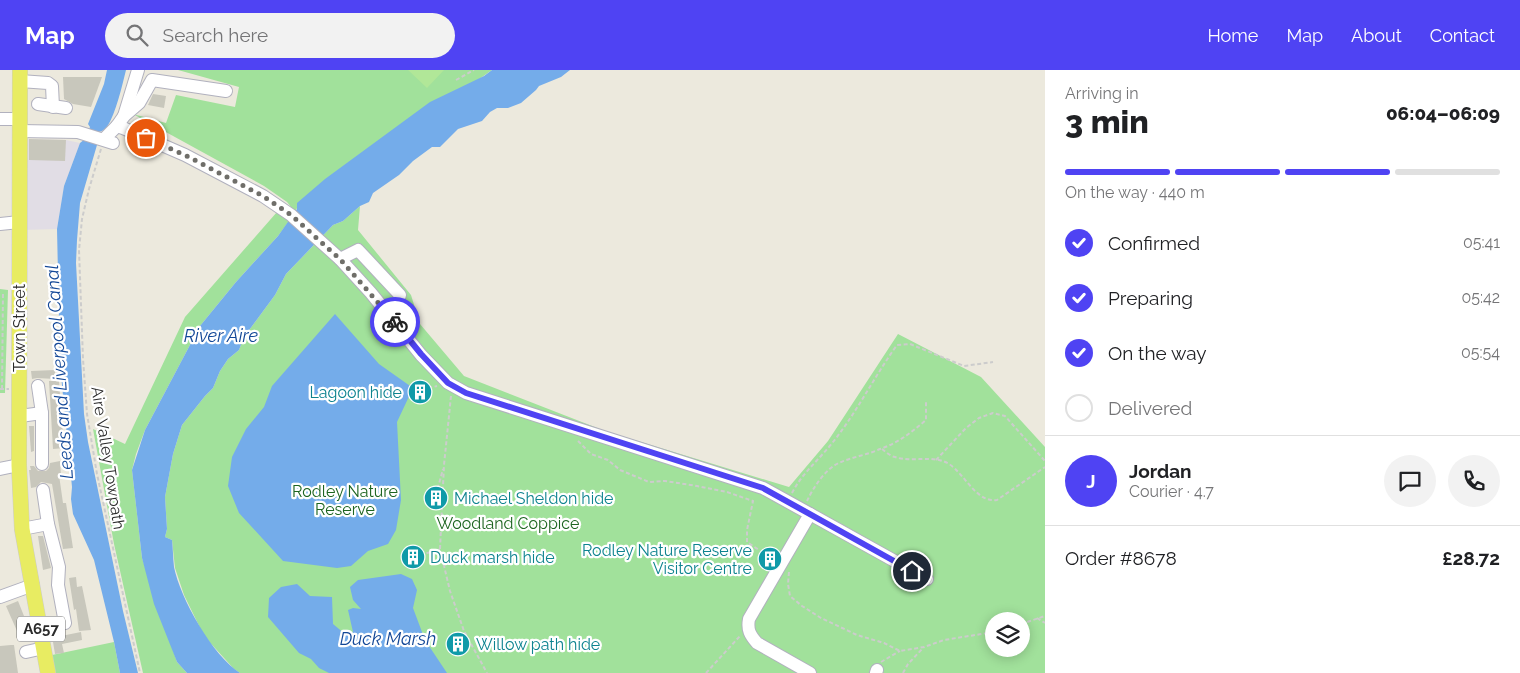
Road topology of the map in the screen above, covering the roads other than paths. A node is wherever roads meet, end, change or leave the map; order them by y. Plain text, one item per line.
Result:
1 (138, 70) edge
2 (20, 76) edge
3 (226, 91) dead end
4 (38, 104) dead end
5 (53, 106) junction
6 (66, 108) dead end
7 (0, 119) edge
8 (121, 121) junction
9 (20, 124) junction
10 (19, 222) junction
11 (0, 224) edge
12 (340, 259) junction
13 (400, 295) dead end
14 (38, 386) dead end
15 (42, 413) junction
16 (20, 416) junction
17 (42, 464) dead end
18 (19, 465) junction
19 (0, 469) edge
20 (43, 490) dead end
21 (806, 512) junction
22 (48, 524) junction
23 (22, 529) junction
24 (927, 579) dead end
25 (32, 585) junction
26 (0, 597) edge
27 (65, 623) dead end
28 (44, 648) junction
29 (26, 652) dead end
30 (48, 673) edge
31 (810, 673) edge

1 - 8 street
2 - 5 street
2 - 9 main road, Town Street / A657
3 - 8 street
4 - 5 street
5 - 6 street
7 - 9 street
8 - 9 street
8 - 12 street
9 - 10 main road, Town Street / A657
10 - 11 street
10 - 16 main road, Town Street / A657
12 - 13 street
12 - 21 street
14 - 15 street
15 - 16 street
15 - 17 street
16 - 18 main road, Town Street / A657
18 - 19 street
18 - 23 main road, Town Street / A657
20 - 22 street
21 - 24 street
21 - 31 street
22 - 23 street
22 - 27 street
23 - 25 main road, Town Street / A657
25 - 26 street
25 - 28 main road, A657
28 - 29 street
28 - 30 main road, A657

